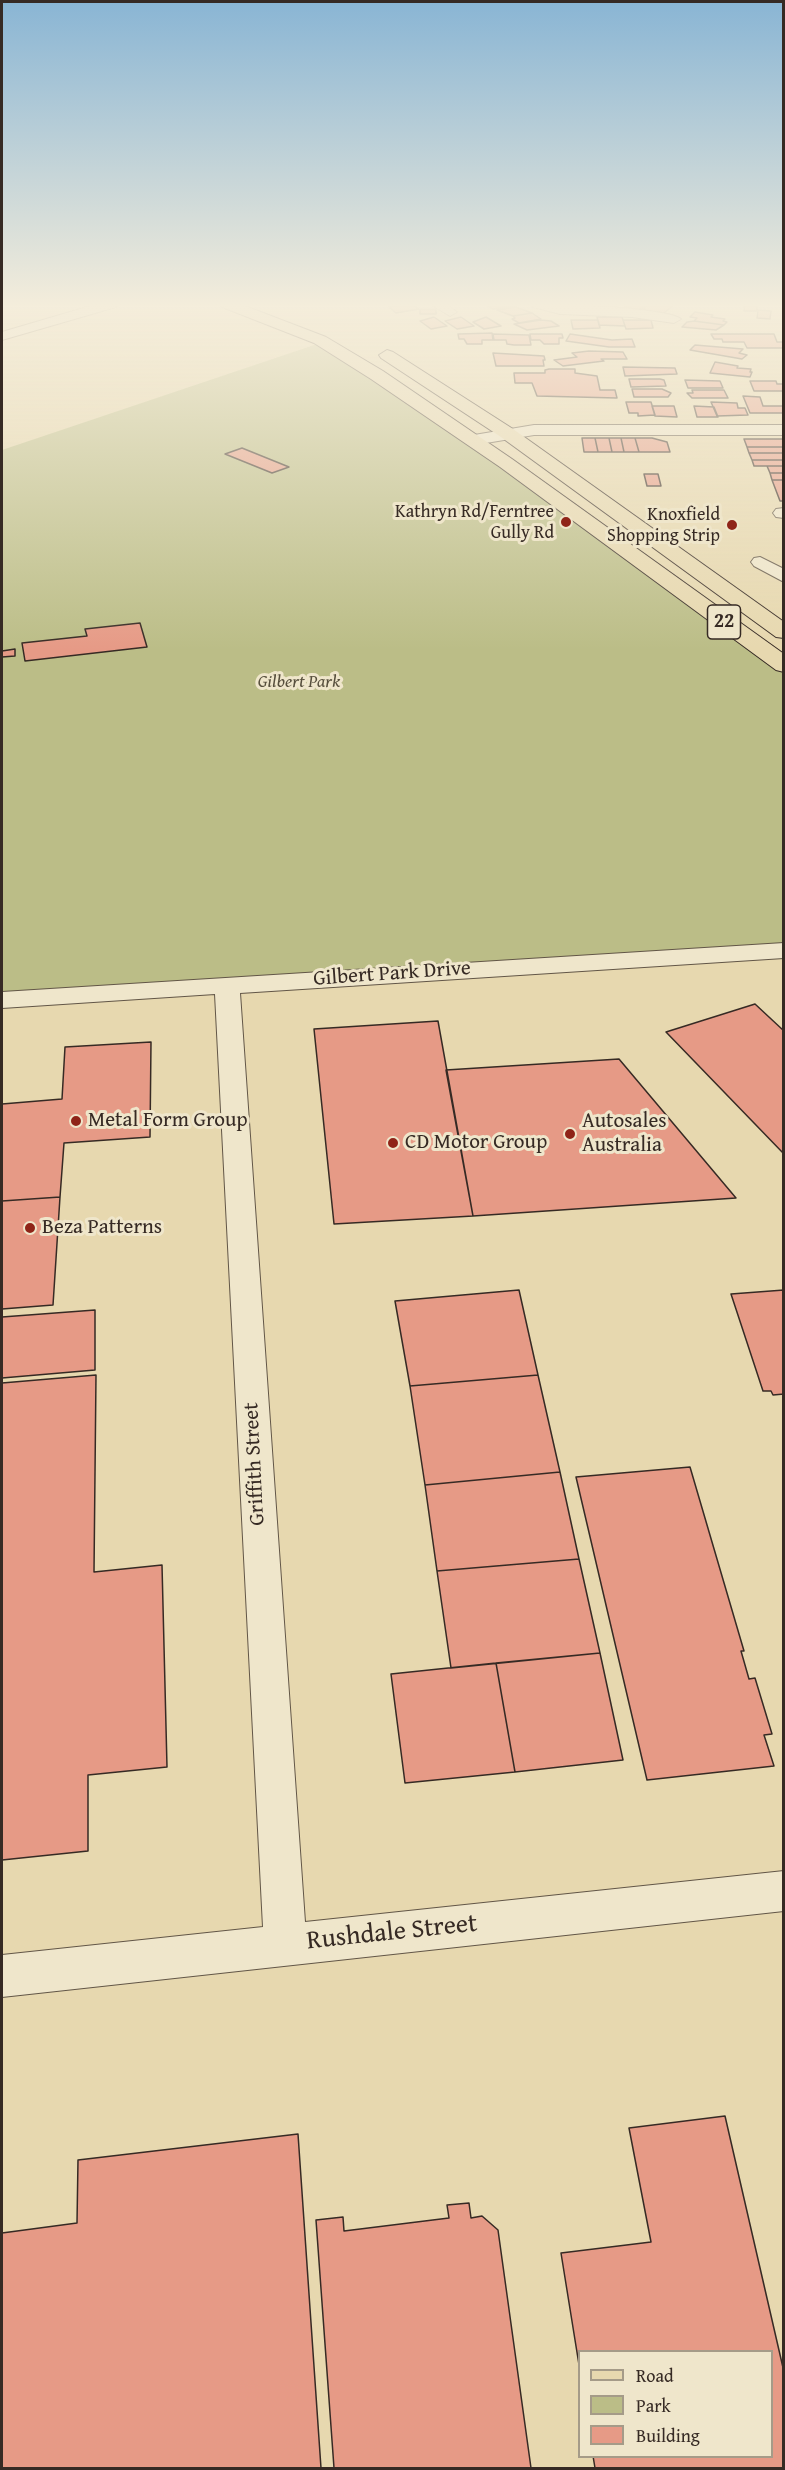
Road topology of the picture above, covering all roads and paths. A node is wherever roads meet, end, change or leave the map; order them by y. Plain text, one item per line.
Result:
1 (442, 419) edge
2 (486, 419) edge
3 (783, 430) edge
4 (507, 433) junction
5 (474, 440) junction
6 (760, 562) dead end
7 (696, 570) junction
8 (783, 577) edge
9 (664, 578) junction
10 (783, 632) edge
11 (783, 665) edge
12 (783, 950) edge
13 (227, 985) junction
14 (2, 1000) edge
15 (783, 1892) edge
16 (285, 1944) junction
17 (2, 1976) edge

1 - 5 main road, 22
2 - 4 main road, 22
3 - 4 street
4 - 5 street
4 - 7 main road, 22
5 - 9 main road, 22
6 - 8 street
7 - 9 main road
7 - 10 main road, 22
9 - 11 main road, 22
12 - 13 street, Gilbert Park Drive
13 - 14 street, Gilbert Park Drive
13 - 16 street, Griffith Street
15 - 16 street, Rushdale Street
16 - 17 street, Rushdale Street

